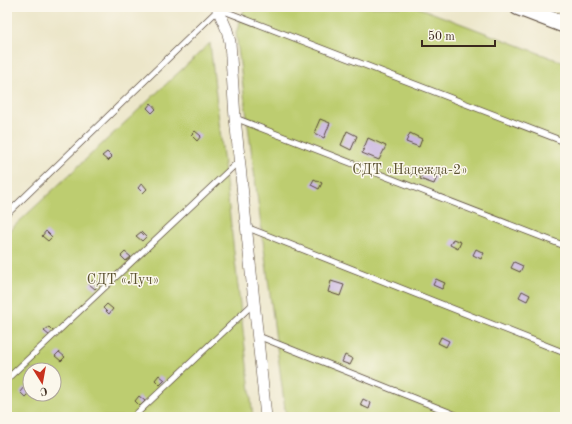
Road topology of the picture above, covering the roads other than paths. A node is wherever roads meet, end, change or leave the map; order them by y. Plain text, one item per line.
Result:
1 (518, 7) edge
2 (218, 8) edge
3 (565, 25) edge
4 (235, 118) junction
5 (565, 142) edge
6 (239, 160) junction
7 (7, 214) edge
8 (246, 227) junction
9 (565, 246) edge
10 (254, 302) junction
11 (258, 336) junction
12 (565, 353) edge
13 (7, 379) edge
14 (133, 417) edge
15 (266, 417) edge
16 (461, 417) edge

1 - 3 main road
2 - 4 street
2 - 5 lane
2 - 7 lane
4 - 6 street
4 - 9 lane
6 - 8 street
6 - 13 lane
8 - 10 street
8 - 12 lane
10 - 11 street
10 - 14 lane
11 - 15 street
11 - 16 lane

